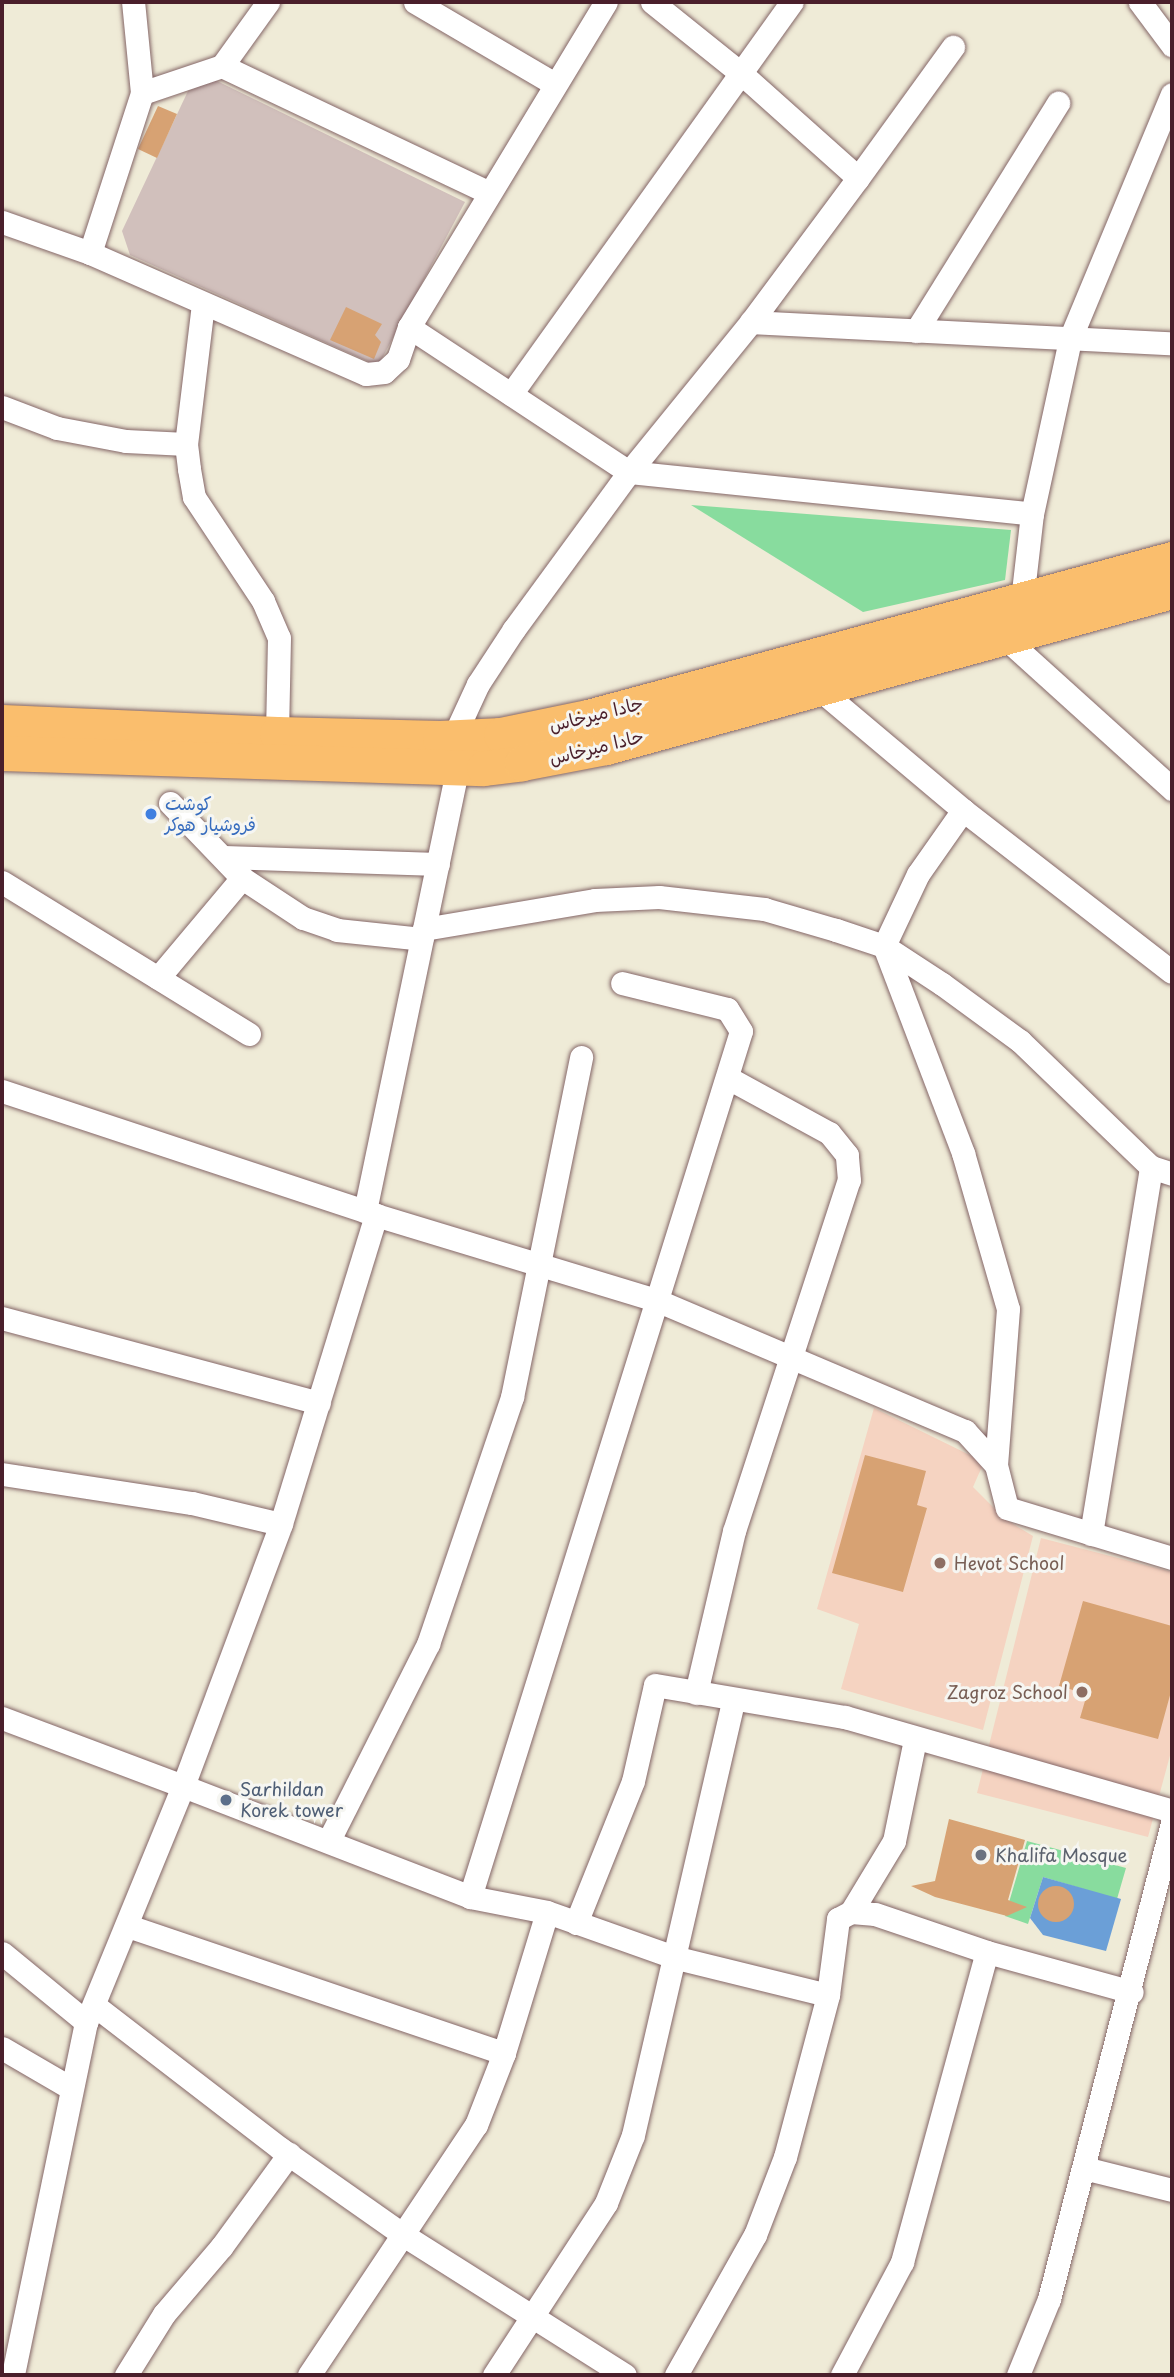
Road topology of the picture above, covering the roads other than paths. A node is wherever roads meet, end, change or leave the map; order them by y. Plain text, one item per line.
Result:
1 (134, 2) edge
2 (268, 2) edge
3 (415, 2) edge
4 (606, 2) edge
5 (652, 2) edge
6 (792, 2) edge
7 (1140, 2) edge
8 (1172, 45) edge
9 (953, 47) dead end
10 (222, 66) junction
11 (743, 75) junction
12 (555, 84) junction
13 (142, 93) junction
14 (1172, 94) edge
15 (1058, 103) dead end
16 (858, 178) junction
17 (489, 193) junction
18 (2, 222) edge
19 (90, 254) junction
20 (203, 304) junction
21 (751, 322) junction
22 (409, 327) junction
23 (916, 331) junction
24 (1070, 339) junction
25 (1172, 343) edge
26 (511, 394) junction
27 (2, 407) edge
28 (186, 444) junction
29 (629, 472) junction
30 (1032, 514) junction
31 (1172, 559) edge
32 (1169, 595) edge
33 (1022, 600) junction
34 (1004, 637) junction
35 (818, 688) junction
36 (2, 722) edge
37 (277, 734) junction
38 (456, 752) junction
39 (2, 753) edge
40 (1172, 789) edge
41 (170, 803) dead end
42 (962, 810) junction
43 (223, 858) junction
44 (438, 864) junction
45 (242, 878) junction
46 (2, 882) edge
47 (423, 934) junction
48 (884, 946) junction
49 (1172, 972) edge
50 (158, 978) junction
51 (622, 984) dead end
52 (249, 1034) dead end
53 (580, 1057) dead end
54 (728, 1078) junction
55 (2, 1091) edge
56 (1162, 1171) edge
57 (370, 1213) junction
58 (540, 1263) junction
59 (656, 1300) junction
60 (2, 1318) edge
61 (792, 1359) junction
62 (319, 1403) junction
63 (996, 1465) junction
64 (2, 1474) edge
65 (281, 1524) junction
66 (1091, 1534) junction
67 (1172, 1558) edge
68 (696, 1693) junction
69 (733, 1701) junction
70 (2, 1718) edge
71 (915, 1740) junction
72 (183, 1786) junction
73 (1172, 1811) edge
74 (1172, 1822) edge
75 (329, 1840) junction
76 (470, 1897) junction
77 (547, 1912) junction
78 (851, 1912) junction
79 (576, 1923) junction
80 (128, 1926) junction
81 (987, 1952) junction
82 (2, 1953) edge
83 (677, 1958) junction
84 (1132, 1992) junction
85 (828, 1995) junction
86 (90, 2014) junction
87 (2, 2048) edge
88 (504, 2053) junction
89 (69, 2087) junction
90 (289, 2154) junction
91 (1084, 2168) junction
92 (1172, 2190) edge
93 (405, 2236) junction
94 (532, 2314) junction
95 (13, 2375) edge
96 (126, 2375) edge
97 (309, 2375) edge
98 (494, 2375) edge
99 (625, 2375) edge
100 (676, 2375) edge
101 (842, 2375) edge
102 (1018, 2375) edge

1 - 13 street
2 - 10 street
3 - 12 street
4 - 12 street
5 - 11 street
6 - 11 street
7 - 8 street
9 - 16 street
10 - 13 street
10 - 17 street
11 - 16 street
11 - 26 street
12 - 17 street
13 - 19 street
14 - 24 street
15 - 23 street
16 - 21 street
17 - 22 street
18 - 19 street
19 - 20 street
20 - 22 street
20 - 28 street
21 - 23 street
21 - 29 street
22 - 26 street
23 - 24 street
24 - 25 street
24 - 30 street
26 - 29 street
27 - 28 street
28 - 37 street
29 - 30 street
29 - 38 street
30 - 33 street
31 - 33 main road, جادا ميرخاس
32 - 34 main road, حادا ميرخاس
33 - 38 main road, جادا ميرخاس
34 - 35 main road, حادا ميرخاس
34 - 40 street
35 - 38 main road, حادا ميرخاس
35 - 42 street
36 - 37 main road, جادا ميرخاس
37 - 38 main road, جادا ميرخاس
38 - 39 main road, حادا ميرخاس
38 - 44 street
41 - 43 street
42 - 48 street
42 - 49 street
43 - 44 street
43 - 45 street
44 - 47 street
45 - 47 street
45 - 50 street
46 - 50 street
47 - 48 street
47 - 57 street
48 - 56 street
48 - 63 street
50 - 52 street
51 - 54 street
53 - 58 street
54 - 59 street
54 - 61 street
55 - 57 street
56 - 66 street
57 - 58 street
57 - 62 street
58 - 59 street
58 - 75 street
59 - 61 street
59 - 76 street
60 - 62 street
61 - 63 street
61 - 68 street
62 - 65 street
63 - 66 street
64 - 65 street
65 - 72 street
66 - 67 street
68 - 69 street
68 - 79 street
69 - 71 street
69 - 83 street
70 - 72 street
71 - 73 street
71 - 78 street
72 - 75 street
72 - 80 street
74 - 84 street
75 - 76 street
76 - 77 street
77 - 79 street
77 - 88 street
78 - 81 street
78 - 85 street
79 - 83 street
80 - 86 street
80 - 88 street
81 - 84 street
81 - 101 street
82 - 86 street
83 - 85 street
83 - 94 street
84 - 91 street
85 - 100 street
86 - 89 street
86 - 90 street
87 - 89 street
88 - 93 street
89 - 95 street
90 - 93 street
90 - 96 street
91 - 92 street
91 - 102 street
93 - 94 street
93 - 97 street
94 - 98 street
94 - 99 street

